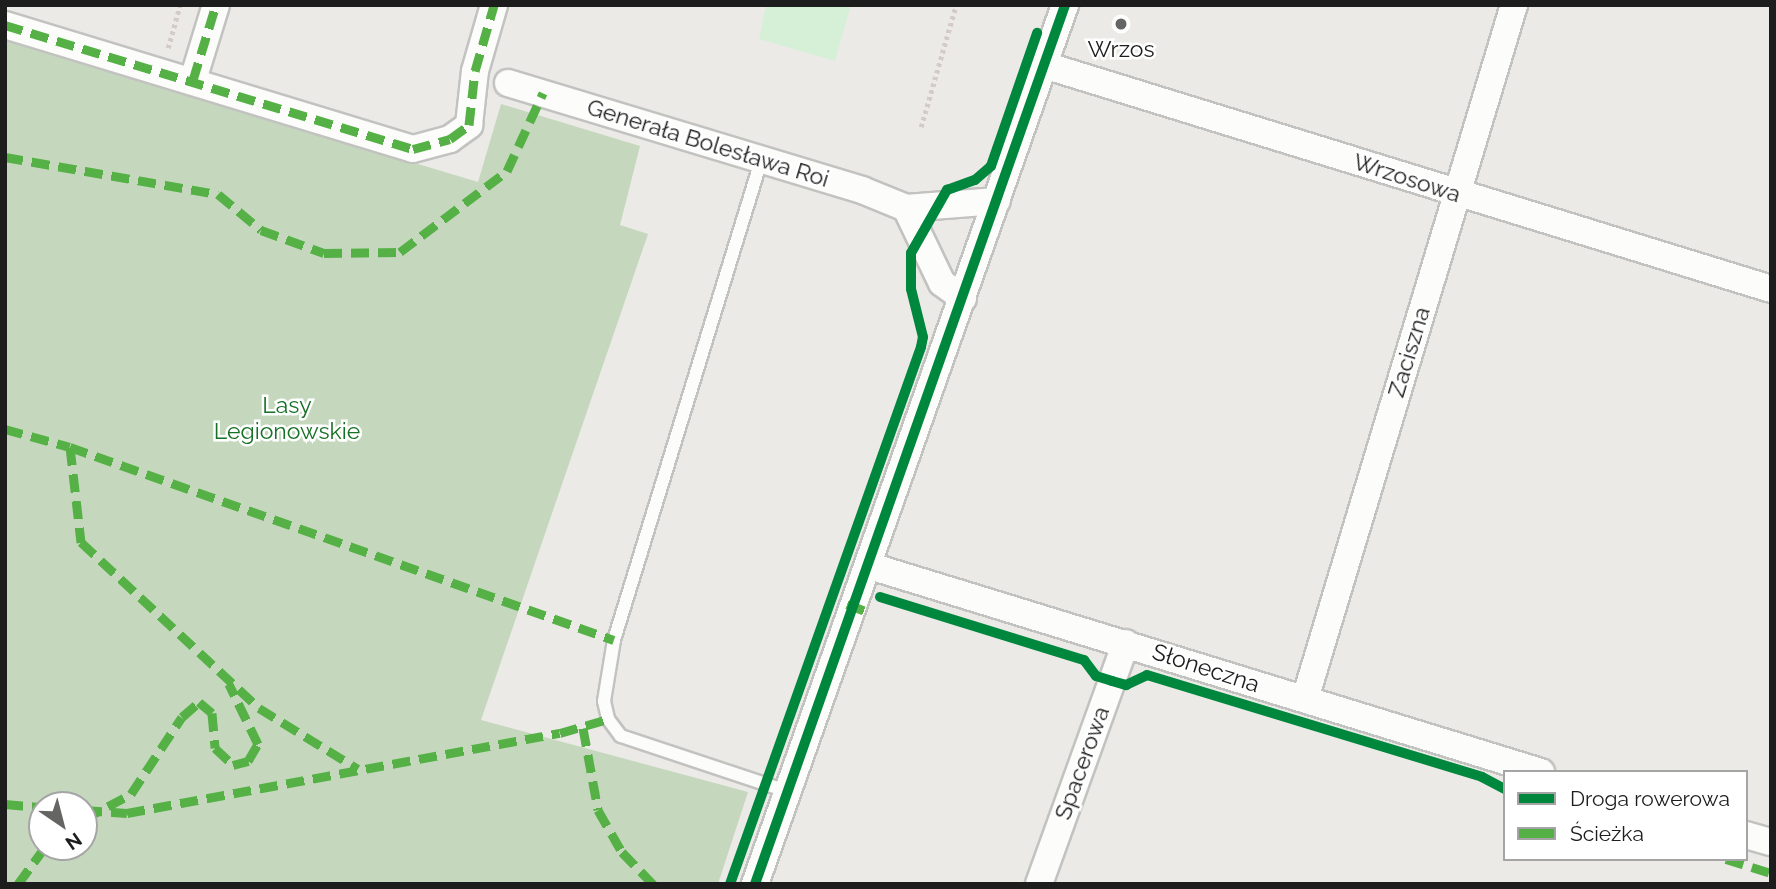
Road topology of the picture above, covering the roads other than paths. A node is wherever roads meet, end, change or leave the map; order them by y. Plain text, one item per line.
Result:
1 (216, 5) edge
2 (494, 5) edge
3 (1065, 5) edge
4 (1514, 5) edge
5 (5, 25) edge
6 (1045, 65) junction
7 (193, 80) junction
8 (508, 83) dead end
9 (761, 161) junction
10 (1457, 194) junction
11 (997, 201) junction
12 (906, 208) junction
13 (1771, 289) edge
14 (963, 298) junction
15 (870, 566) junction
16 (1126, 643) junction
17 (1305, 699) junction
18 (1535, 770) edge
19 (789, 792) junction
20 (755, 884) edge
21 (1039, 884) edge

1 - 7 street
2 - 7 street
3 - 6 street
4 - 10 street, Zaciszna
5 - 7 street
6 - 10 street, Wrzosowa
6 - 11 street
8 - 9 street, Generała Bolesława Roi
9 - 12 street, Generała Bolesława Roi
9 - 19 lane
10 - 13 street, Wrzosowa
10 - 17 street, Zaciszna
11 - 12 street, Generała Bolesława Roi
11 - 14 street
12 - 14 street
14 - 15 street
15 - 16 street, Słoneczna
15 - 19 street
16 - 17 street, Słoneczna
16 - 21 street, Spacerowa
17 - 18 street, Słoneczna
19 - 20 street

